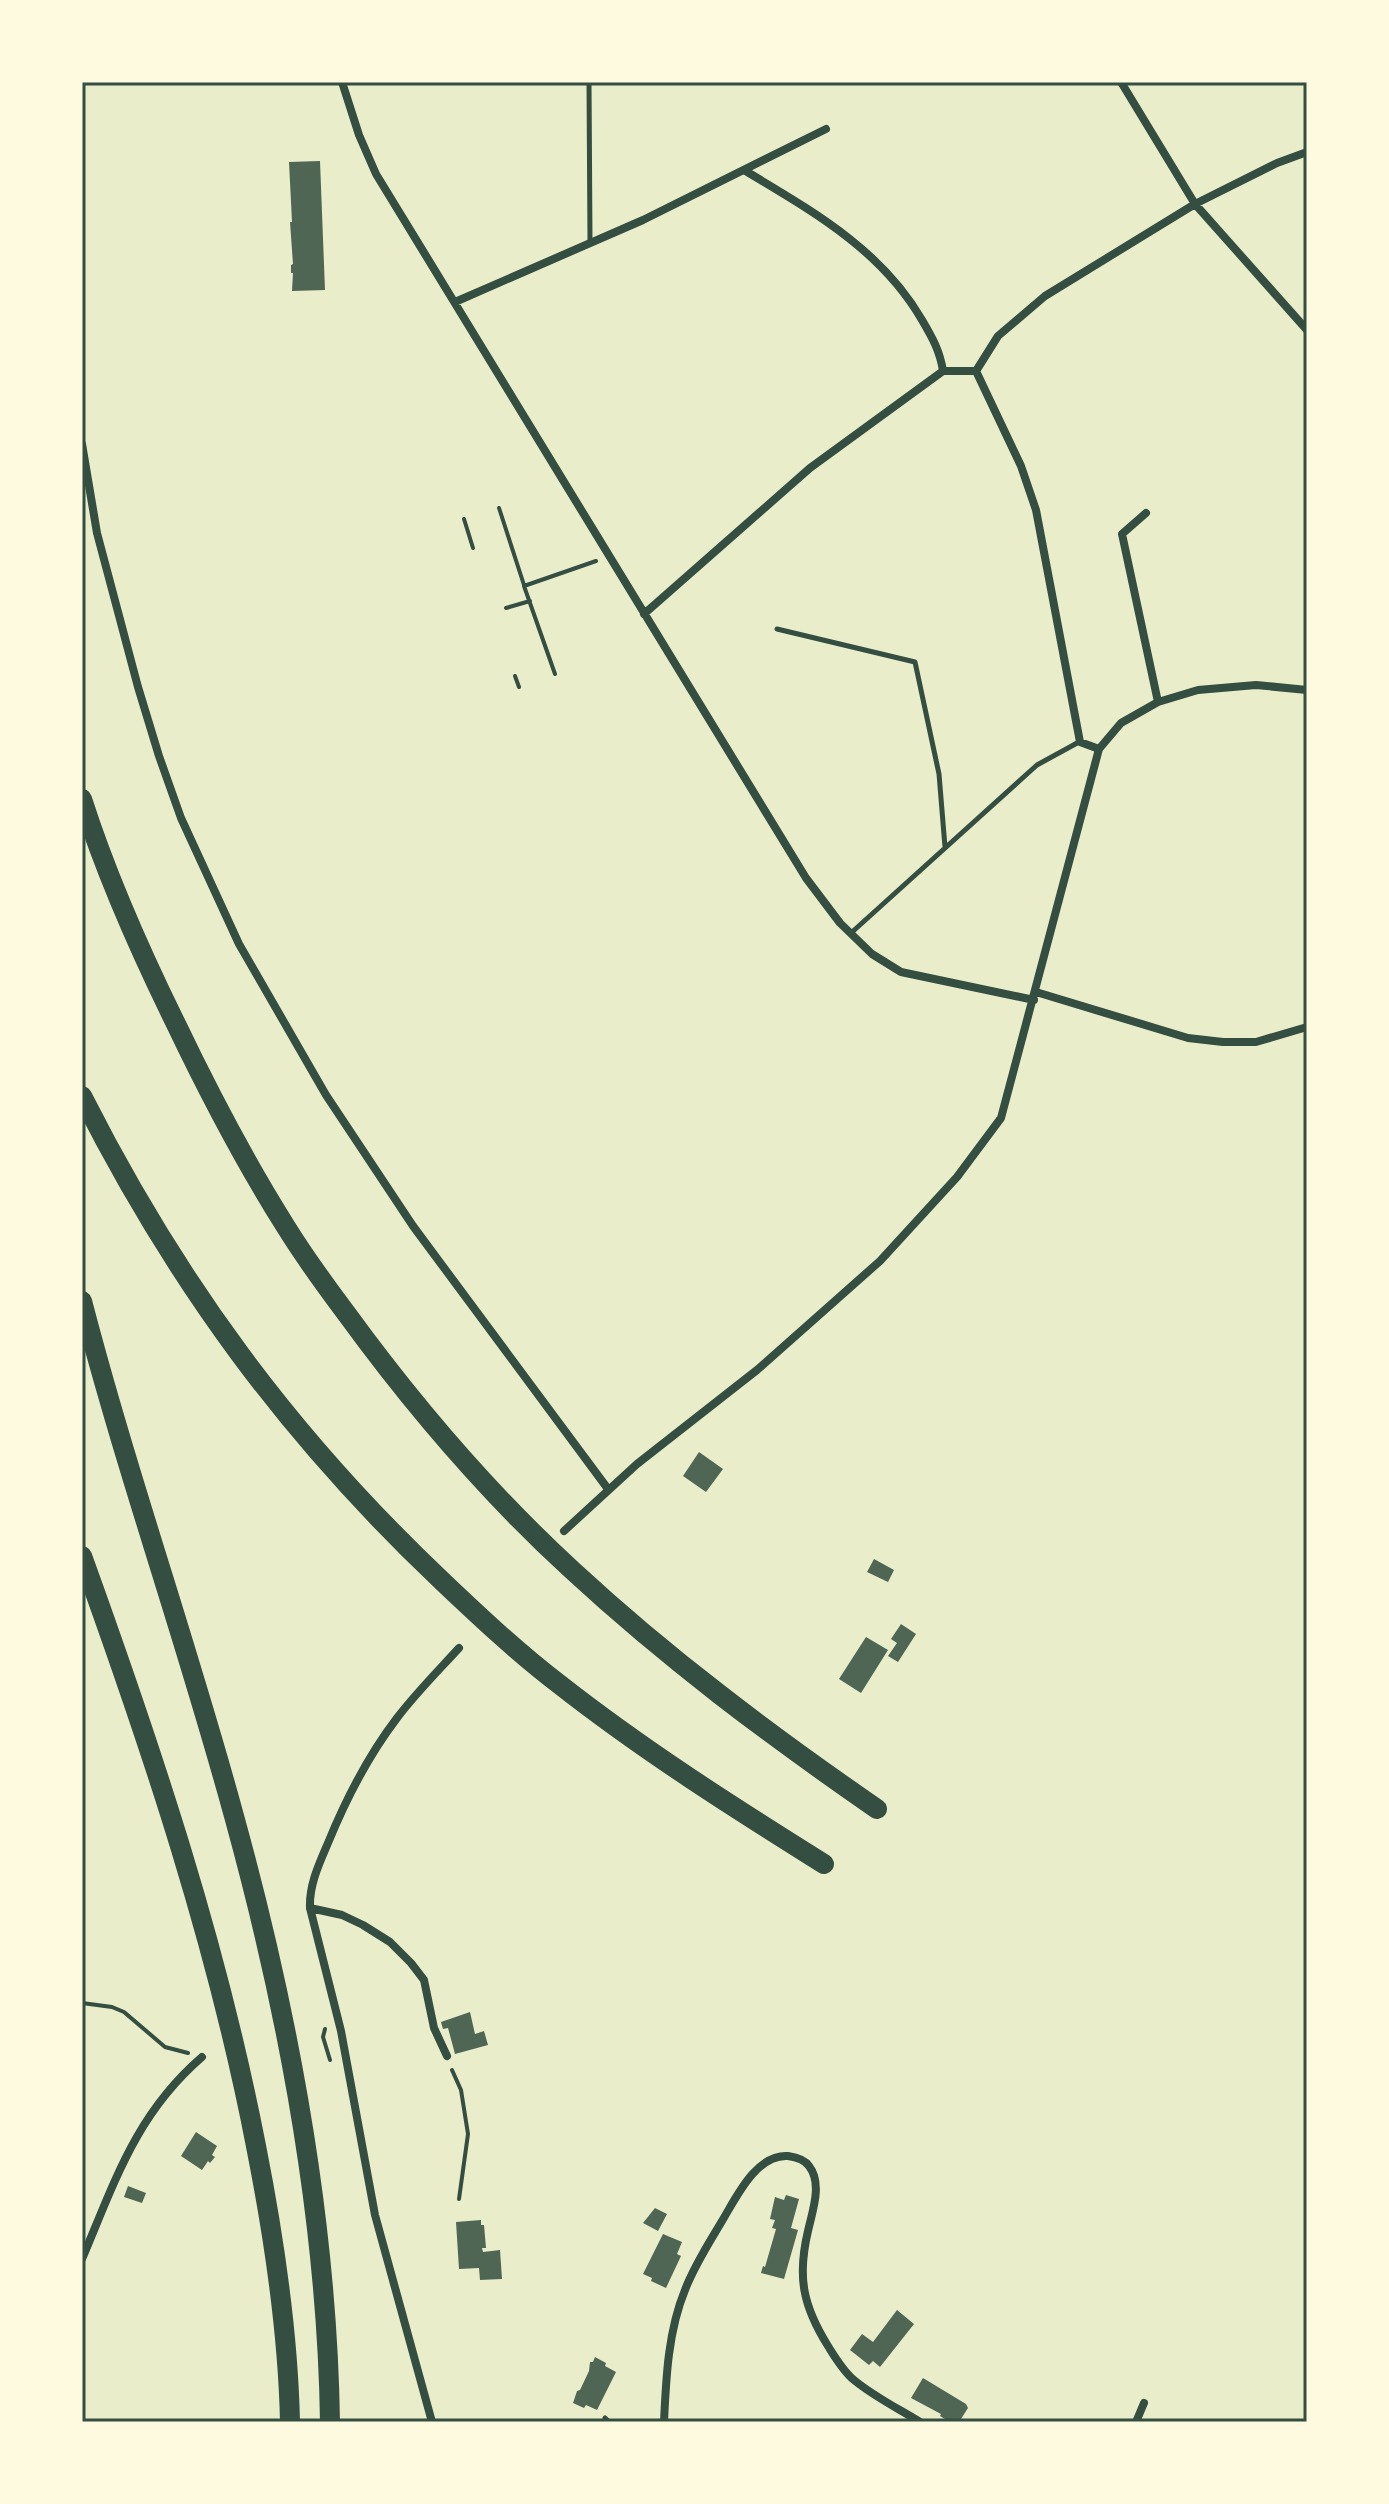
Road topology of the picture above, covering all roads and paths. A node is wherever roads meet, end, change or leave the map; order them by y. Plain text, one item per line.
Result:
1 (342, 82) edge
2 (589, 82) edge
3 (1121, 82) edge
4 (826, 129) dead end
5 (1307, 152) edge
6 (744, 170) junction
7 (1195, 204) junction
8 (590, 243) junction
9 (455, 302) junction
10 (1307, 330) edge
11 (943, 371) junction
12 (976, 371) junction
13 (82, 444) edge
14 (499, 508) dead end
15 (1146, 513) dead end
16 (464, 519) dead end
17 (473, 548) dead end
18 (609, 555) junction
19 (524, 586) junction
20 (530, 601) junction
21 (506, 608) dead end
22 (644, 614) junction
23 (777, 629) dead end
24 (555, 674) dead end
25 (515, 676) dead end
26 (519, 687) dead end
27 (1307, 690) edge
28 (1158, 702) junction
29 (1080, 742) junction
30 (1099, 749) junction
31 (82, 799) edge
32 (945, 847) junction
33 (851, 933) junction
34 (1035, 996) junction
35 (1307, 1027) edge
36 (82, 1096) edge
37 (82, 1301) edge
38 (608, 1489) junction
39 (564, 1531) dead end
40 (82, 1556) edge
41 (459, 1648) dead end
42 (877, 1809) dead end
43 (824, 1864) dead end
44 (310, 1908) junction
45 (82, 2003) edge
46 (447, 2056) joint
47 (202, 2057) joint
48 (459, 2199) dead end
49 (82, 2259) edge
50 (1144, 2403) dead end
51 (290, 2422) edge
52 (330, 2422) edge
53 (432, 2422) edge
54 (664, 2422) edge
55 (920, 2422) edge
56 (1136, 2422) edge

1 - 9 street
2 - 8 lane
3 - 7 street
4 - 6 street
5 - 7 street
6 - 8 street
6 - 11 street
7 - 10 street
7 - 12 street
8 - 9 street
9 - 18 street
11 - 12 street
11 - 22 street
12 - 29 street
13 - 38 street
14 - 19 path
15 - 28 street
16 - 17 path
18 - 19 path
18 - 22 street
19 - 20 path
20 - 21 path
20 - 24 path
22 - 33 street
23 - 32 lane
25 - 26 path
27 - 28 street
28 - 30 street
29 - 30 street
29 - 32 lane
30 - 34 street
31 - 42 highway
32 - 33 lane
33 - 34 street
34 - 35 street
34 - 38 street
36 - 43 highway
37 - 52 highway
38 - 39 street
40 - 51 highway
41 - 44 street
44 - 46 street
44 - 53 street
45 - 47 path
46 - 48 path
47 - 49 street
50 - 56 street
54 - 55 street

